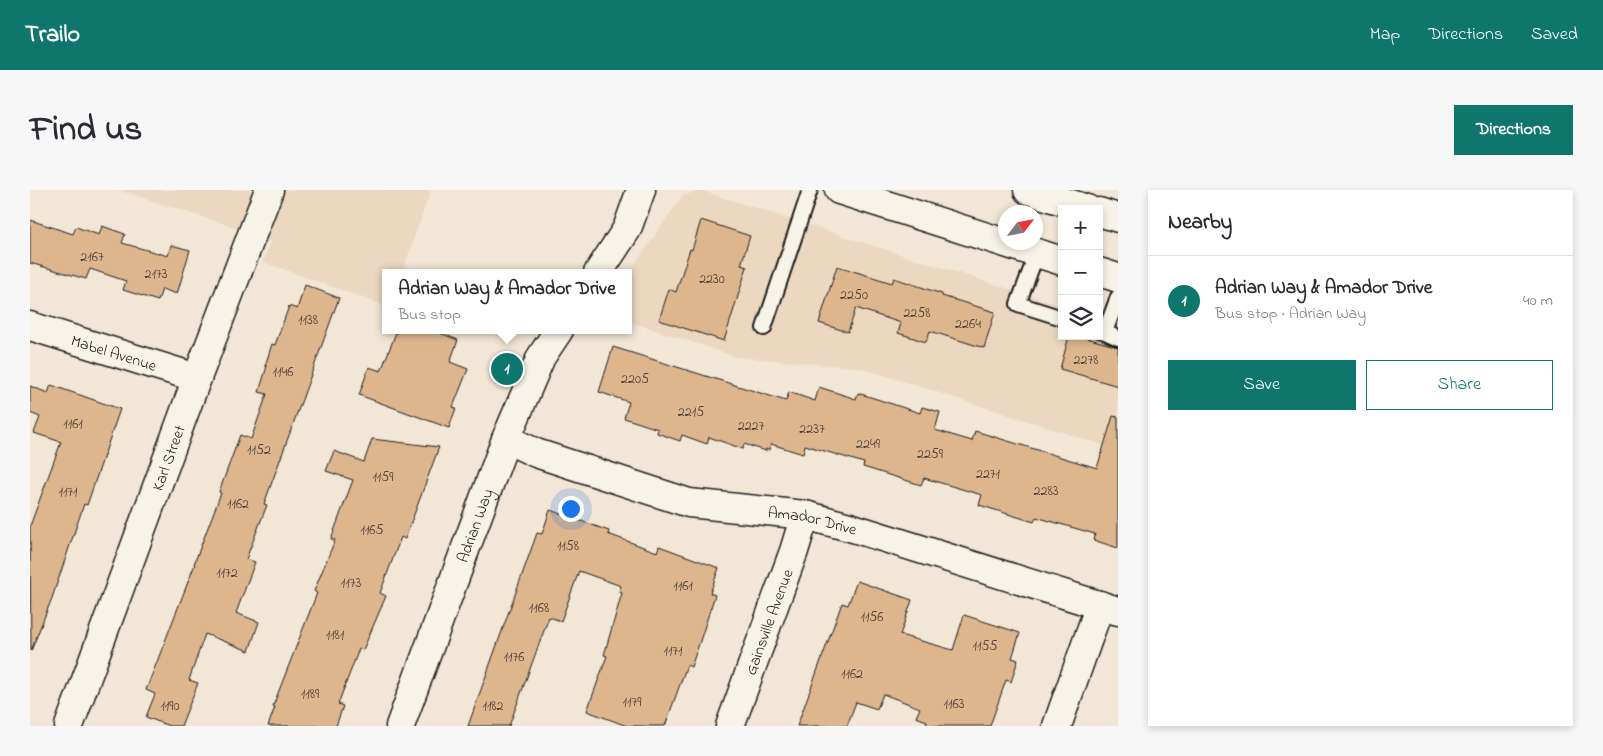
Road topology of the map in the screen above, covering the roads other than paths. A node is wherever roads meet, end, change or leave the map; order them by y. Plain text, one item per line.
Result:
1 (641, 190) edge
2 (810, 190) edge
3 (839, 190) edge
4 (1028, 190) edge
5 (263, 191) edge
6 (1055, 194) edge
7 (1078, 205) edge
8 (1103, 213) edge
9 (1118, 218) edge
10 (1049, 257) edge
11 (601, 269) edge
12 (1103, 273) edge
13 (1118, 278) edge
14 (1118, 297) edge
15 (1058, 317) edge
16 (30, 326) edge
17 (764, 328) dead end
18 (1103, 329) edge
19 (1103, 331) edge
20 (556, 334) edge
21 (1118, 338) edge
22 (197, 378) junction
23 (506, 439) junction
24 (804, 515) junction
25 (1109, 608) edge
26 (69, 726) edge
27 (400, 726) edge
28 (730, 726) edge
29 (1057, 726) edge

1 - 11 street
2 - 17 lane
3 - 10 street
4 - 6 street
5 - 22 street, Karl Street
6 - 7 street
8 - 9 street
10 - 15 lane
12 - 13 street
14 - 18 lane
16 - 22 street, Mabel Avenue
19 - 21 lane
20 - 23 street, Adrian Way
22 - 26 street, Karl Street
23 - 24 street, Amador Drive
23 - 27 street, Adrian Way
24 - 25 street, Amador Drive
24 - 28 street, Gainsville Avenue
25 - 29 street

